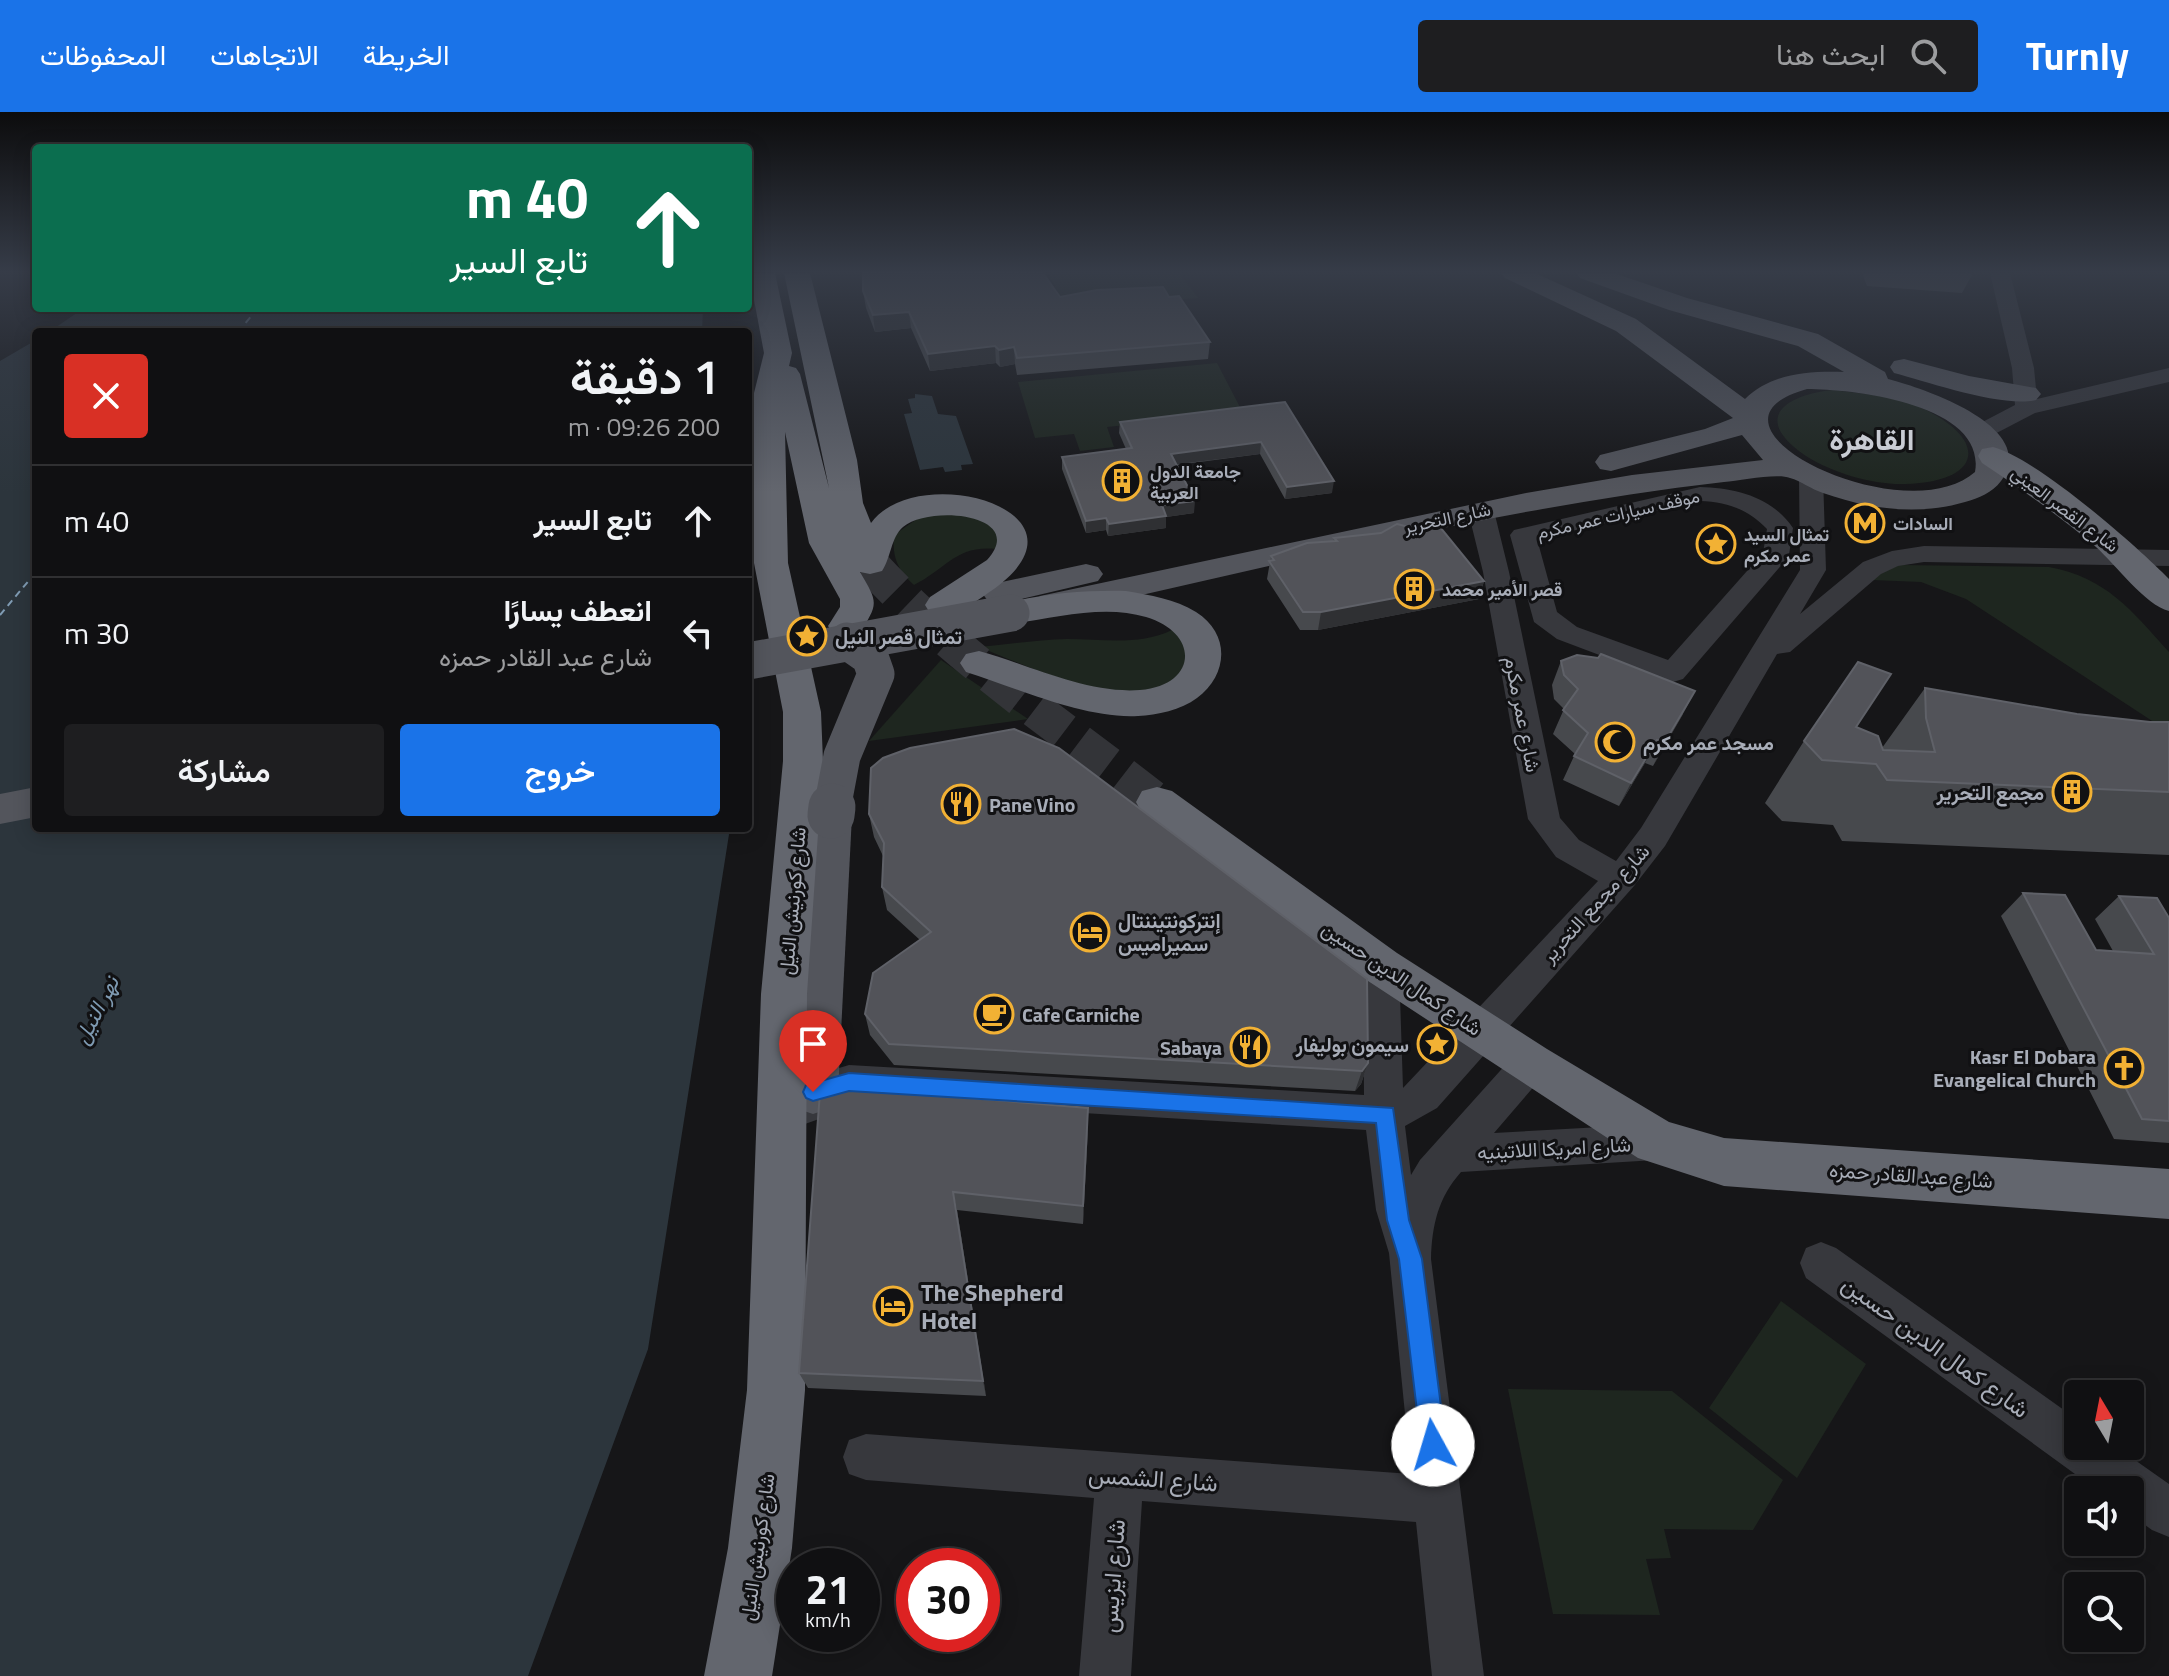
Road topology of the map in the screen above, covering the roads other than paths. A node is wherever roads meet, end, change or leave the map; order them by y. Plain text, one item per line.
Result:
1 (777, 346) edge
2 (778, 346) edge
3 (814, 346) edge
4 (1654, 346) edge
5 (1818, 346) edge
6 (1830, 346) edge
7 (2018, 346) edge
8 (2163, 381) edge
9 (1891, 388) junction
10 (2027, 401) junction
11 (1751, 419) junction
12 (1986, 444) junction
13 (1802, 472) junction
14 (1481, 511) junction
15 (2130, 558) junction
16 (2169, 558) edge
17 (1813, 570) junction
18 (1537, 584) joint
19 (1859, 587) junction
20 (2169, 600) edge
21 (1006, 603) junction
22 (943, 605) junction
23 (846, 634) junction
24 (752, 645) edge
25 (752, 660) edge
26 (979, 663) dead end
27 (1760, 663) junction
28 (32, 785) edge
29 (0, 791) edge
30 (1157, 802) tunnel mouth
31 (32, 803) edge
32 (0, 809) edge
33 (1622, 877) junction
34 (1381, 966) junction
35 (1479, 1030) junction
36 (1530, 1064) junction
37 (813, 1092) junction
38 (1386, 1114) junction
39 (1656, 1142) junction
40 (1453, 1154) junction
41 (2169, 1194) edge
42 (781, 1196) junction
43 (1410, 1259) junction
44 (1821, 1263) dead end
45 (866, 1457) dead end
46 (1120, 1476) junction
47 (1439, 1500) junction
48 (2169, 1513) edge
49 (738, 1676) edge
50 (1105, 1676) edge
51 (1458, 1676) edge

1 - 42 highway, شارع كورنيش النيل
2 - 23 highway
3 - 22 highway
4 - 11 main road
5 - 9 main road
6 - 10 main road
7 - 10 street
8 - 10 street
9 - 11 main road
9 - 12 main road
10 - 12 street
11 - 13 main road
11 - 21 main road, شارع التحرير
12 - 13 main road
12 - 15 highway, شارع القصر العيني
13 - 14 main road, شارع التحرير
13 - 17 street
14 - 21 main road, شارع التحرير
14 - 33 street, شارع عمر مكرم
15 - 16 street
15 - 19 street
15 - 20 highway, شارع القصر العيني
17 - 19 street
17 - 27 street, شارع مجمع التحرير
18 - 18 street, موقف سيارات عمر مكرم
19 - 27 street
21 - 22 main road
21 - 23 main road, bridge
21 - 26 highway
22 - 23 main road
23 - 24 main road
23 - 25 main road, bridge
23 - 37 main road, bridge
27 - 33 street, شارع مجمع التحرير
28 - 29 main road
30 - 34 highway, شارع كمال الدين حسين
31 - 32 main road
33 - 35 street, شارع مجمع التحرير
34 - 35 highway, شارع كمال الدين حسين
34 - 38 street
35 - 36 highway, شارع كمال الدين حسين
35 - 38 street, شارع مجمع التحرير
36 - 39 highway, شارع كمال الدين حسين
36 - 40 street, شارع امريكا اللاتينيه
37 - 38 street
37 - 42 street
38 - 43 street
39 - 40 street, شارع امريكا اللاتينيه
39 - 41 highway, شارع عبد القادر حمزه
40 - 43 street, شارع امريكا اللاتينيه
42 - 49 highway, شارع كورنيش النيل
43 - 47 street, شارع امريكا اللاتينيه
44 - 48 street, شارع كمال الدين حسين
45 - 46 street, شارع الشمس
46 - 47 street, شارع الشمس
46 - 50 street, شارع ايزيس
47 - 51 street, شارع امريكا اللاتينيه

